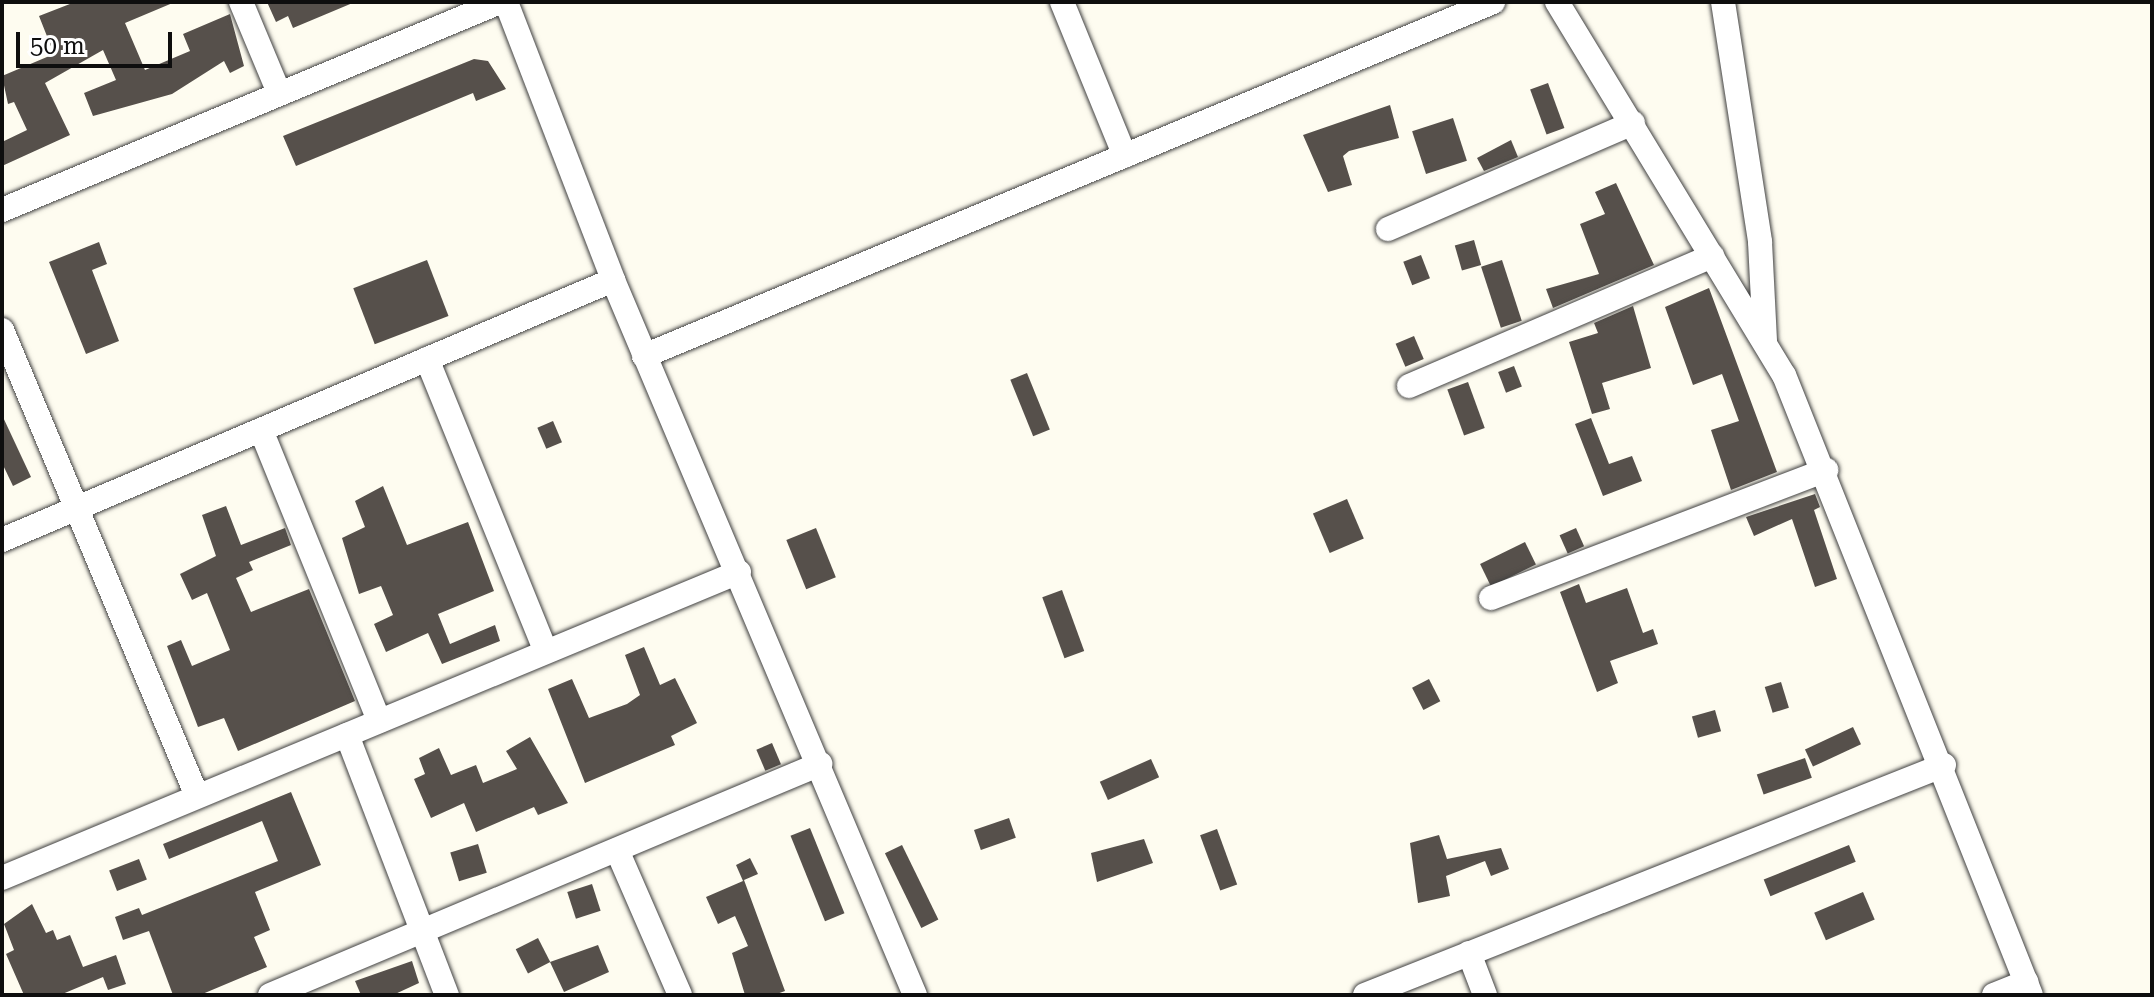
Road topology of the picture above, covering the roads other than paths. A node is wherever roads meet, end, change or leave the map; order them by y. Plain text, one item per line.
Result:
1 (241, 2) edge
2 (503, 2) edge
3 (1062, 2) edge
4 (1493, 2) edge
5 (1557, 2) edge
6 (1723, 2) edge
7 (279, 93) junction
8 (1633, 123) junction
9 (1125, 156) junction
10 (2, 210) edge
11 (1388, 229) dead end
12 (1712, 256) junction
13 (613, 280) junction
14 (2, 330) edge
15 (1765, 344) junction
16 (644, 356) junction
17 (427, 359) junction
18 (1409, 386) dead end
19 (261, 430) junction
20 (1826, 470) junction
21 (78, 507) junction
22 (2, 540) edge
23 (739, 572) junction
24 (1491, 598) dead end
25 (545, 650) junction
26 (379, 721) junction
27 (347, 735) junction
28 (820, 764) junction
29 (1944, 765) junction
30 (197, 796) junction
31 (617, 850) junction
32 (2, 878) edge
33 (421, 931) junction
34 (1469, 953) junction
35 (2029, 988) edge
36 (270, 995) edge
37 (447, 995) edge
38 (680, 995) edge
39 (915, 995) edge
40 (1365, 995) edge
41 (1485, 995) edge
42 (1994, 995) edge

1 - 7 street
2 - 7 street
2 - 13 street
3 - 9 street
4 - 9 street
5 - 8 street
6 - 15 street
7 - 10 street
8 - 11 street
8 - 12 street
9 - 16 street
12 - 15 street
12 - 18 street
13 - 16 street
13 - 17 street
14 - 21 street
15 - 20 street
16 - 23 street
17 - 19 street
17 - 25 street
19 - 21 street
19 - 26 street
20 - 24 street
20 - 29 street
21 - 22 street
21 - 30 street
23 - 25 street
23 - 28 street
25 - 26 street
26 - 27 street
27 - 30 street
27 - 33 street
28 - 31 street
28 - 39 street
29 - 34 street
29 - 35 street
30 - 32 street
31 - 33 street
31 - 38 street
33 - 36 street
33 - 37 street
34 - 40 street
34 - 41 street
35 - 42 street

